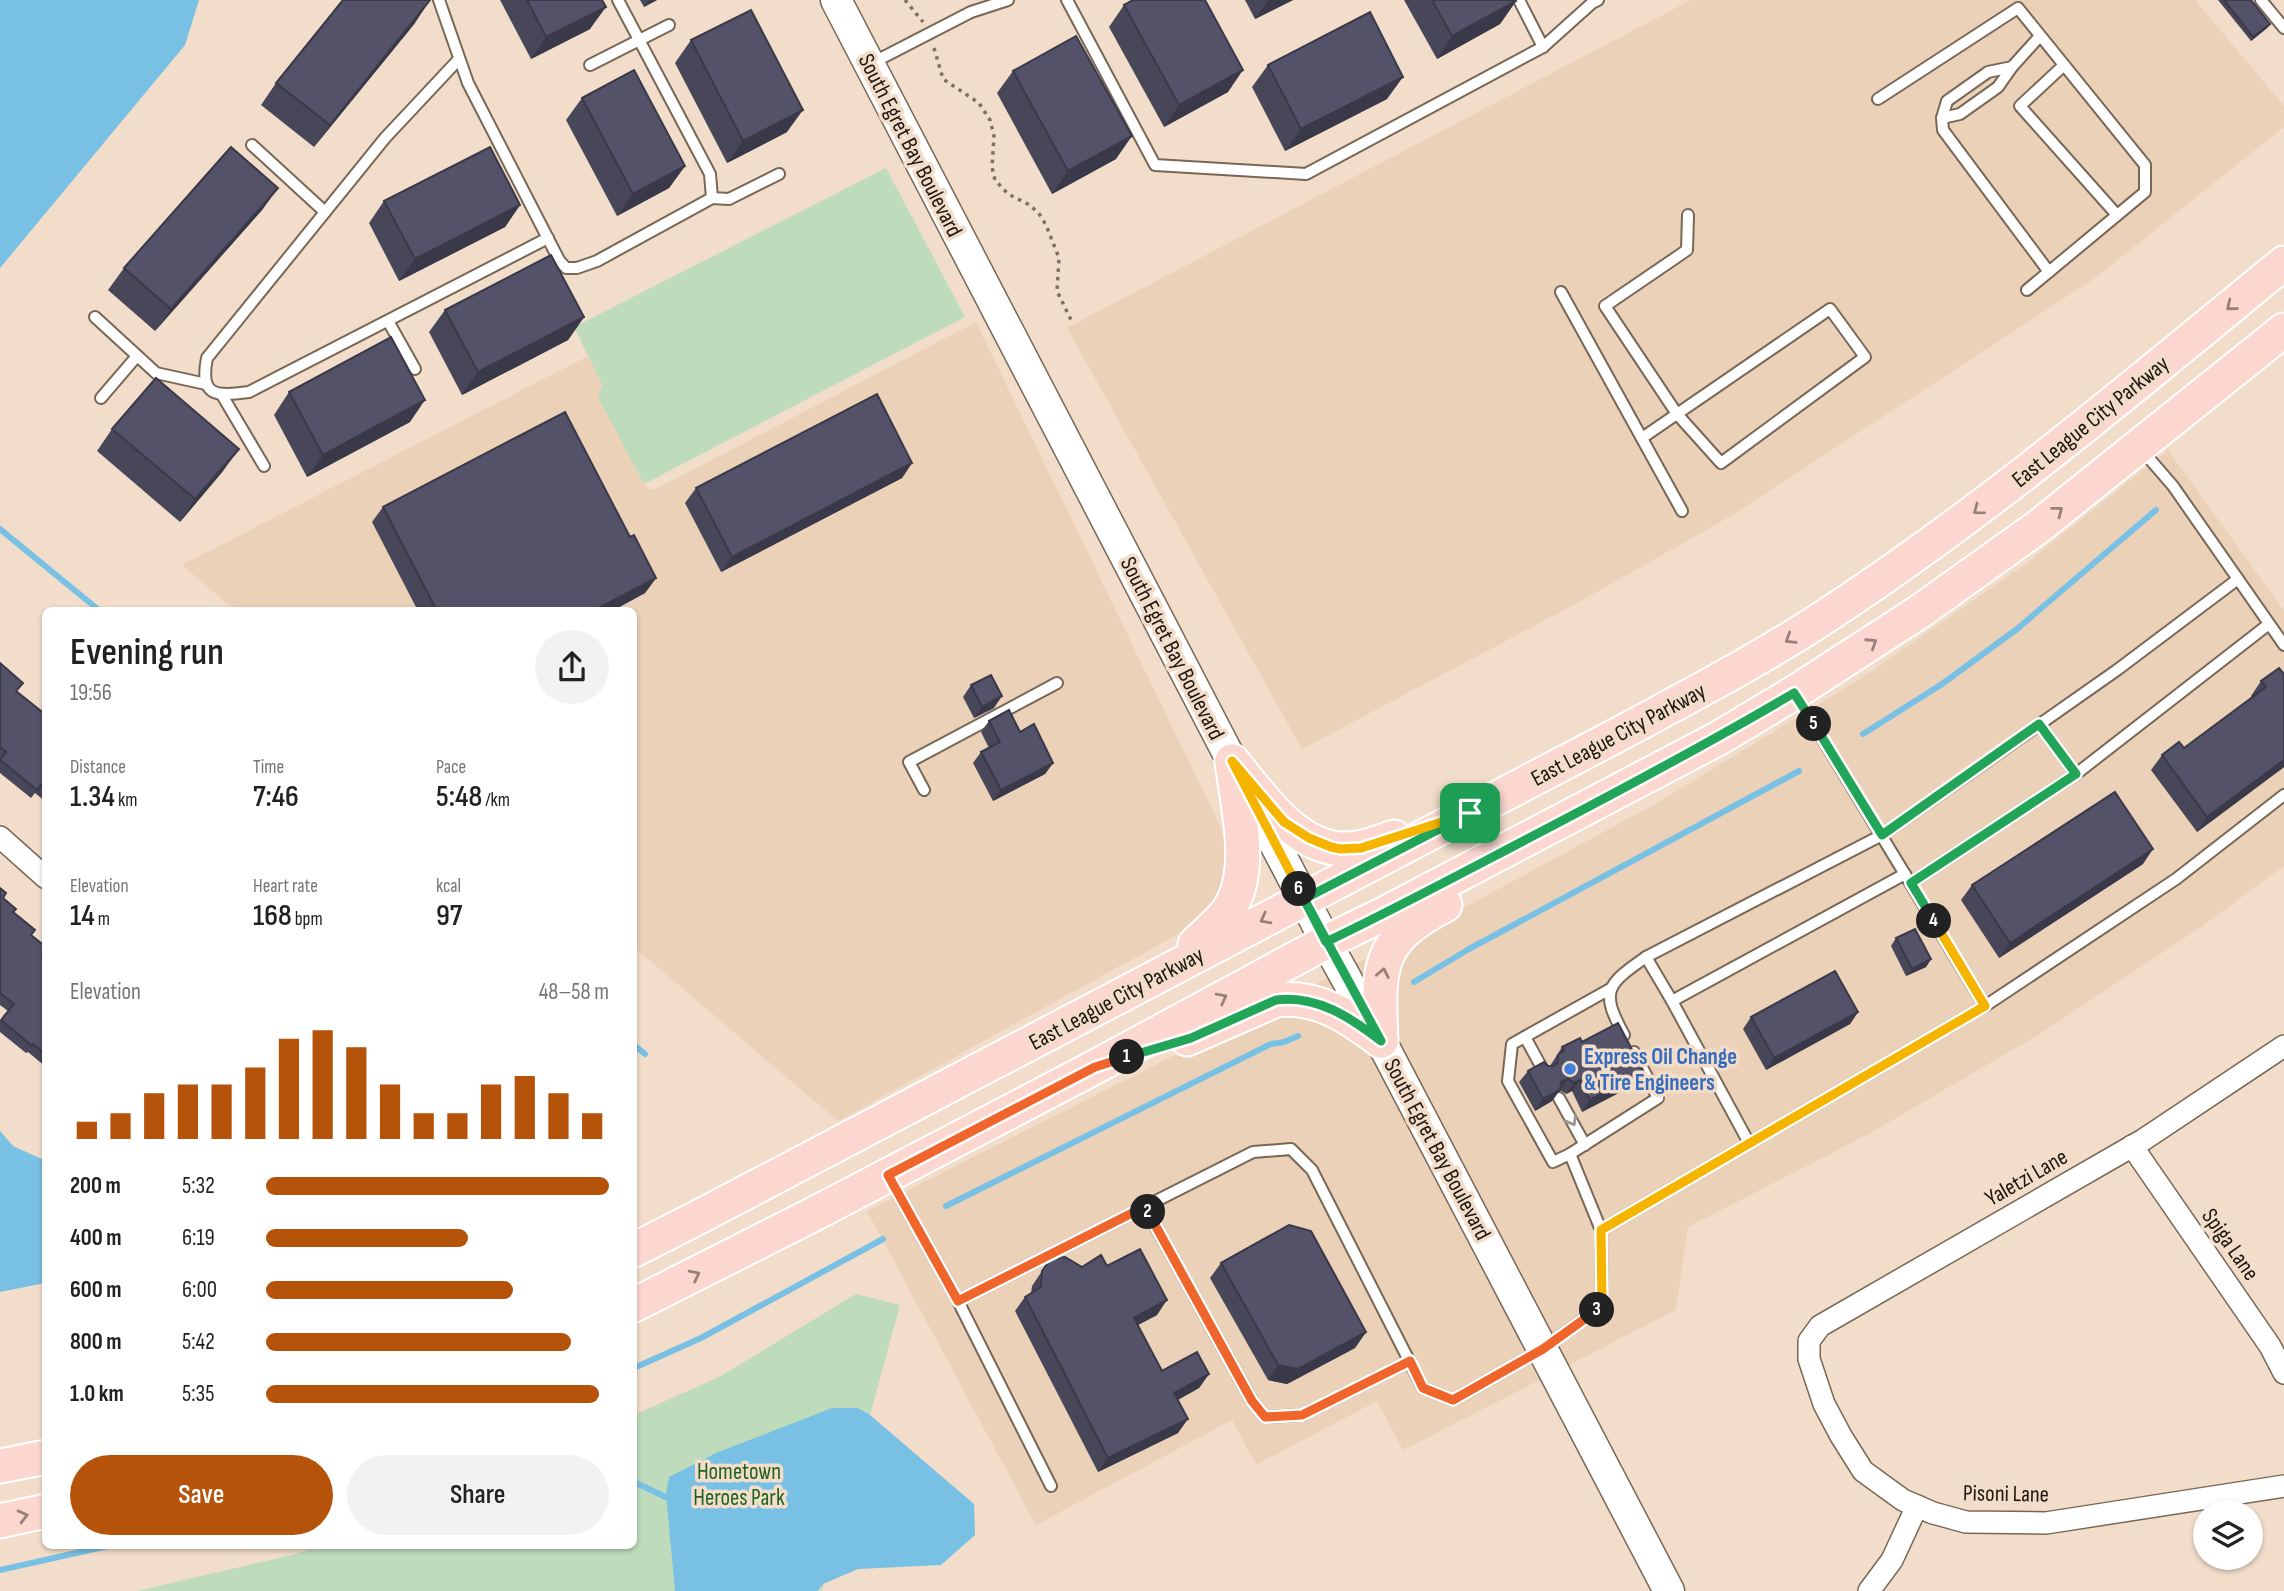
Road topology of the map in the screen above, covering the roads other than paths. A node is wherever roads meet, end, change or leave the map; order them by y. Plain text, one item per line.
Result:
1 (439, 0) edge
2 (618, 0) edge
3 (836, 0) edge
4 (1009, 0) edge
5 (1067, 0) edge
6 (1519, 0) edge
7 (1598, 0) edge
8 (2261, 0) edge
9 (668, 26) dead end
10 (2284, 28) edge
11 (2040, 36) junction
12 (639, 40) junction
13 (1543, 47) junction
14 (459, 59) junction
15 (590, 65) dead end
16 (870, 65) junction
17 (2064, 65) junction
18 (2011, 67) junction
19 (1878, 99) dead end
20 (1942, 118) junction
21 (252, 145) dead end
22 (779, 174) dead end
23 (712, 198) junction
24 (325, 212) junction
25 (1688, 215) dead end
26 (2117, 215) junction
27 (548, 238) junction
28 (2284, 263) edge
29 (2049, 272) junction
30 (2027, 290) dead end
31 (1561, 292) dead end
32 (95, 317) dead end
33 (388, 321) junction
34 (2284, 330) edge
35 (137, 356) junction
36 (415, 369) dead end
37 (206, 384) junction
38 (222, 395) junction
39 (101, 398) dead end
40 (1677, 414) junction
41 (1642, 439) junction
42 (2139, 447) junction
43 (264, 466) dead end
44 (1682, 511) dead end
45 (2238, 579) junction
46 (2269, 624) junction
47 (2284, 645) edge
48 (1057, 683) dead end
49 (1794, 693) junction
50 (2039, 724) junction
51 (1232, 761) junction
52 (2076, 774) junction
53 (1642, 779) junction
54 (924, 790) dead end
55 (2284, 795) edge
56 (1470, 813) junction
57 (1882, 835) junction
58 (0, 837) edge
59 (42, 874) edge
60 (1908, 879) junction
61 (1304, 899) junction
62 (1326, 942) junction
63 (1646, 957) junction
64 (1172, 969) junction
65 (1610, 989) junction
66 (1672, 1001) junction
67 (1985, 1006) junction
68 (1525, 1037) junction
69 (1381, 1041) junction
70 (2284, 1046) edge
71 (1095, 1067) junction
72 (1543, 1070) edge
73 (1559, 1098) edge
74 (1749, 1143) junction
75 (1585, 1145) junction
76 (2132, 1146) junction
77 (1570, 1154) junction
78 (888, 1175) junction
79 (1144, 1207) junction
80 (1601, 1230) junction
81 (637, 1248) edge
82 (958, 1301) junction
83 (637, 1303) edge
84 (1543, 1349) junction
85 (1809, 1359) joint
86 (1410, 1361) junction
87 (2284, 1373) edge
88 (42, 1458) edge
89 (0, 1466) edge
90 (1051, 1486) dead end
91 (2284, 1486) edge
92 (1917, 1506) junction
93 (42, 1512) edge
94 (0, 1521) edge
95 (1669, 1591) edge
96 (1869, 1591) edge

1 - 14 lane
2 - 12 lane
3 - 16 main road, South Egret Bay Boulevard
4 - 16 lane
5 - 13 lane
6 - 13 lane
7 - 13 lane
8 - 10 lane
9 - 12 lane
11 - 17 lane
11 - 18 lane
11 - 19 lane
12 - 15 lane
12 - 23 lane
14 - 24 lane
14 - 27 lane
16 - 51 main road, South Egret Bay Boulevard
17 - 26 lane
17 - 26 lane
18 - 20 lane
18 - 20 lane
20 - 29 lane
21 - 24 lane
22 - 23 lane
23 - 27 lane
24 - 37 lane
25 - 40 lane
26 - 29 lane
27 - 33 lane
28 -> 56 main road, East League City Parkway
29 - 30 lane
31 - 41 lane
32 - 35 lane
33 - 36 lane
33 - 38 lane
34 - 42 main road
35 - 37 lane
35 - 39 lane
37 - 38 lane
38 - 43 lane
40 - 40 lane
40 - 41 lane
41 - 44 lane
42 - 45 lane
49 -> 42 main road
45 - 46 lane
45 - 50 lane
46 - 47 lane
46 - 52 lane
48 - 54 lane
49 - 53 main road
49 - 57 lane
50 - 52 lane
50 - 57 lane
51 - 56 main road
51 - 61 main road, South Egret Bay Boulevard
51 - 64 main road
52 - 60 lane
53 - 62 main road
69 -> 53 main road
55 - 67 lane
56 - 61 main road, East League City Parkway
57 - 60 lane
57 - 63 lane
58 - 59 street
60 - 66 lane
60 - 67 lane
61 - 62 main road, South Egret Bay Boulevard
61 -> 64 main road, East League City Parkway
62 - 69 main road, South Egret Bay Boulevard
71 -> 62 main road
63 - 65 lane
63 - 66 lane
64 - 81 main road, East League City Parkway
65 - 68 lane
65 - 75 lane
66 - 74 lane
67 - 74 lane
68 - 72 lane
68 - 77 lane
69 - 71 main road
69 - 84 main road, South Egret Bay Boulevard
70 - 76 street, Yaletzi Lane
71 - 78 main road
73 -> 75 lane
74 - 80 lane
75 - 77 lane
76 - 85 street, Yaletzi Lane
76 - 87 street, Spiga Lane
77 - 80 lane
78 - 82 lane
83 -> 78 main road
79 - 82 lane
79 - 86 lane
79 - 86 lane
80 - 84 lane
82 - 90 lane
84 - 86 lane
84 - 95 main road, South Egret Bay Boulevard
85 - 92 street, Pisoni Lane
88 - 89 main road
91 - 92 street, Pisoni Lane
92 - 96 street
94 -> 93 main road

